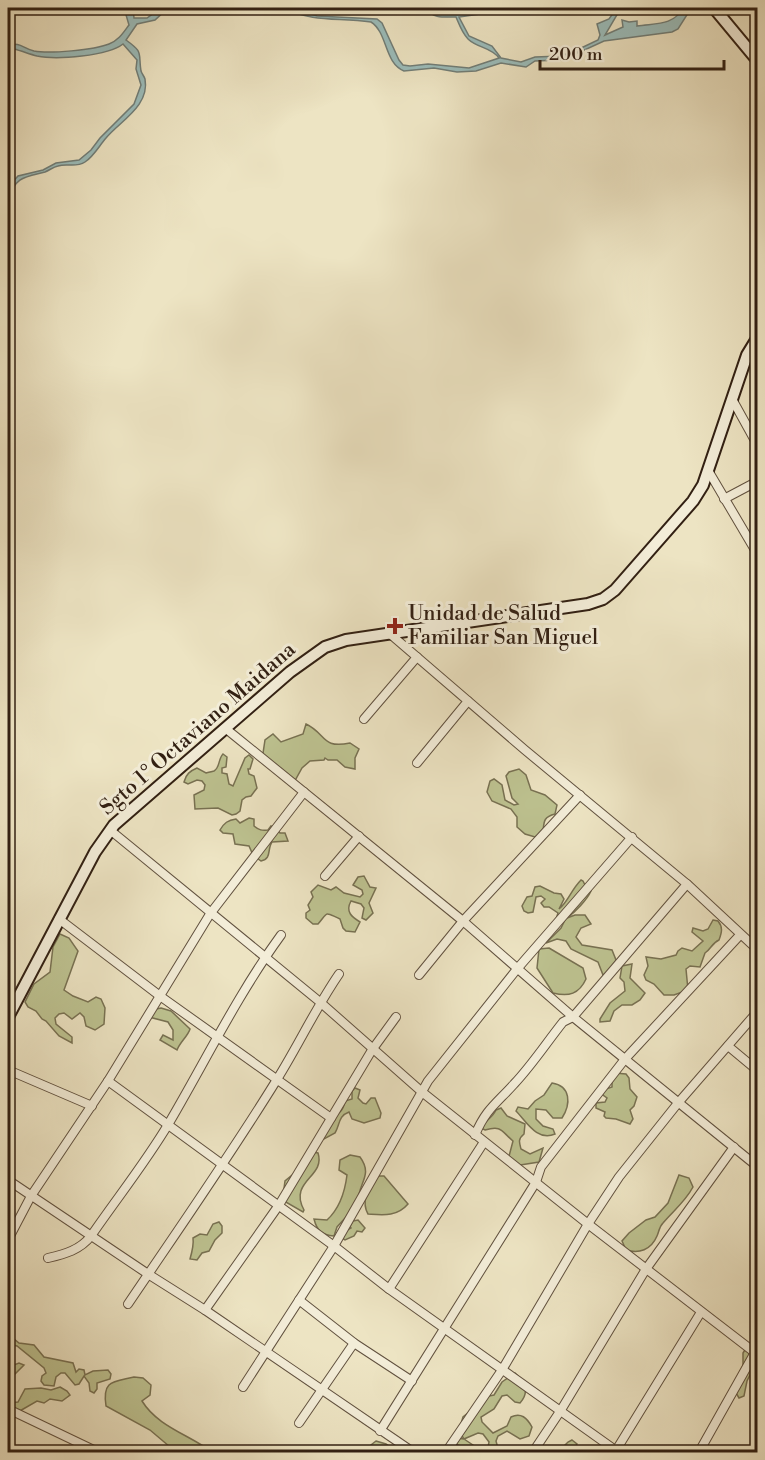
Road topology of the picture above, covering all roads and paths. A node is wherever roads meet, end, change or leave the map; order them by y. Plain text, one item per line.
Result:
1 (714, 8) edge
2 (758, 62) edge
3 (758, 337) edge
4 (732, 399) junction
5 (758, 446) edge
6 (709, 472) junction
7 (758, 481) edge
8 (724, 499) junction
9 (758, 555) edge
10 (389, 633) junction
11 (417, 657) junction
12 (468, 701) junction
13 (364, 719) dead end
14 (225, 728) junction
15 (417, 764) dead end
16 (304, 792) junction
17 (580, 795) junction
18 (110, 830) junction
19 (359, 836) junction
20 (632, 837) junction
21 (325, 876) dead end
22 (687, 884) junction
23 (210, 914) junction
24 (59, 919) junction
25 (464, 921) junction
26 (281, 935) dead end
27 (740, 935) junction
28 (758, 950) edge
29 (264, 958) junction
30 (517, 969) junction
31 (339, 974) dead end
32 (419, 975) dead end
33 (160, 996) junction
34 (320, 1002) junction
35 (9, 1011) edge
36 (758, 1011) edge
37 (396, 1017) dead end
38 (573, 1017) junction
39 (218, 1035) junction
40 (728, 1046) junction
41 (372, 1050) junction
42 (626, 1059) junction
43 (8, 1070) edge
44 (758, 1071) edge
45 (277, 1079) junction
46 (108, 1082) junction
47 (422, 1092) junction
48 (678, 1103) junction
49 (92, 1106) junction
50 (331, 1118) junction
51 (168, 1125) junction
52 (475, 1135) junction
53 (484, 1142) junction
54 (734, 1148) junction
55 (223, 1165) junction
56 (758, 1167) edge
57 (8, 1180) edge
58 (536, 1182) junction
59 (31, 1196) junction
60 (279, 1205) junction
61 (588, 1224) junction
62 (10, 1236) dead end
63 (91, 1236) junction
64 (334, 1246) junction
65 (48, 1258) dead end
66 (646, 1269) junction
67 (148, 1274) junction
68 (389, 1289) junction
69 (299, 1300) junction
70 (128, 1304) dead end
71 (205, 1310) junction
72 (701, 1312) junction
73 (445, 1330) junction
74 (354, 1343) junction
75 (756, 1351) edge
76 (265, 1352) junction
77 (502, 1370) junction
78 (412, 1381) junction
79 (243, 1388) dead end
80 (322, 1391) junction
81 (8, 1409) edge
82 (561, 1410) junction
83 (299, 1423) dead end
84 (380, 1431) junction
85 (98, 1452) edge
86 (413, 1452) edge
87 (446, 1452) edge
88 (533, 1452) edge
89 (616, 1452) edge
90 (699, 1452) edge

1 - 2 main road
3 - 4 main road, Sgto 1° Octaviano Maidana
4 - 5 street
4 - 6 main road, Sgto 1° Octaviano Maidana
6 - 8 street
6 - 10 main road, Sgto 1° Octaviano Maidana
7 - 8 street
8 - 9 street
10 - 11 street
10 - 14 main road, Sgto 1° Octaviano Maidana
11 - 12 street
11 - 13 street
12 - 15 street
12 - 17 street
14 - 16 street
14 - 18 main road, Sgto 1° Octaviano Maidana
16 - 19 street
16 - 23 street
17 - 20 street
17 - 25 street
18 - 23 street
18 - 24 main road, Sgto 1° Octaviano Maidana
19 - 21 street
19 - 25 street
20 - 22 street
20 - 30 street
22 - 27 street
22 - 38 street
23 - 29 street
23 - 33 street
24 - 33 street
24 - 35 main road, Sgto 1° Octaviano Maidana
25 - 30 street
25 - 32 street
26 - 29 street
27 - 28 street
27 - 42 street
29 - 34 street
29 - 39 street
30 - 38 street
30 - 47 street
31 - 34 street
33 - 39 street
33 - 46 street
34 - 41 street
34 - 45 street
36 - 40 street
37 - 41 street
38 - 42 street
38 - 52 street
39 - 45 street
39 - 51 street
40 - 44 street
40 - 48 street
41 - 47 street
41 - 50 street
42 - 48 street
42 - 58 street
43 - 49 street
45 - 50 street
45 - 55 street
46 - 49 street
46 - 51 street
47 - 52 street
47 - 64 street
48 - 54 street
48 - 61 street
49 - 59 street
50 - 60 street
51 - 55 street
51 - 63 street
52 - 53 street
53 - 58 street
53 - 68 street
54 - 56 street
54 - 66 street
55 - 60 street
55 - 67 street
57 - 59 street
58 - 61 street
58 - 73 street
59 - 62 street
59 - 63 street
60 - 64 street
60 - 71 street
61 - 66 street
61 - 77 street
63 - 65 street
63 - 67 street
64 - 68 street
64 - 69 street
66 - 72 street
66 - 82 street
67 - 70 street
67 - 71 street
68 - 73 street
69 - 74 street
69 - 76 street
71 - 76 street
72 - 75 street
72 - 89 street
73 - 77 street
73 - 78 street
74 - 78 street
74 - 80 street
75 - 90 street
76 - 79 street
76 - 80 street
77 - 82 street
77 - 87 street
78 - 84 street
80 - 83 street
80 - 84 street
81 - 85 street
82 - 88 street
82 - 89 street
84 - 86 street

